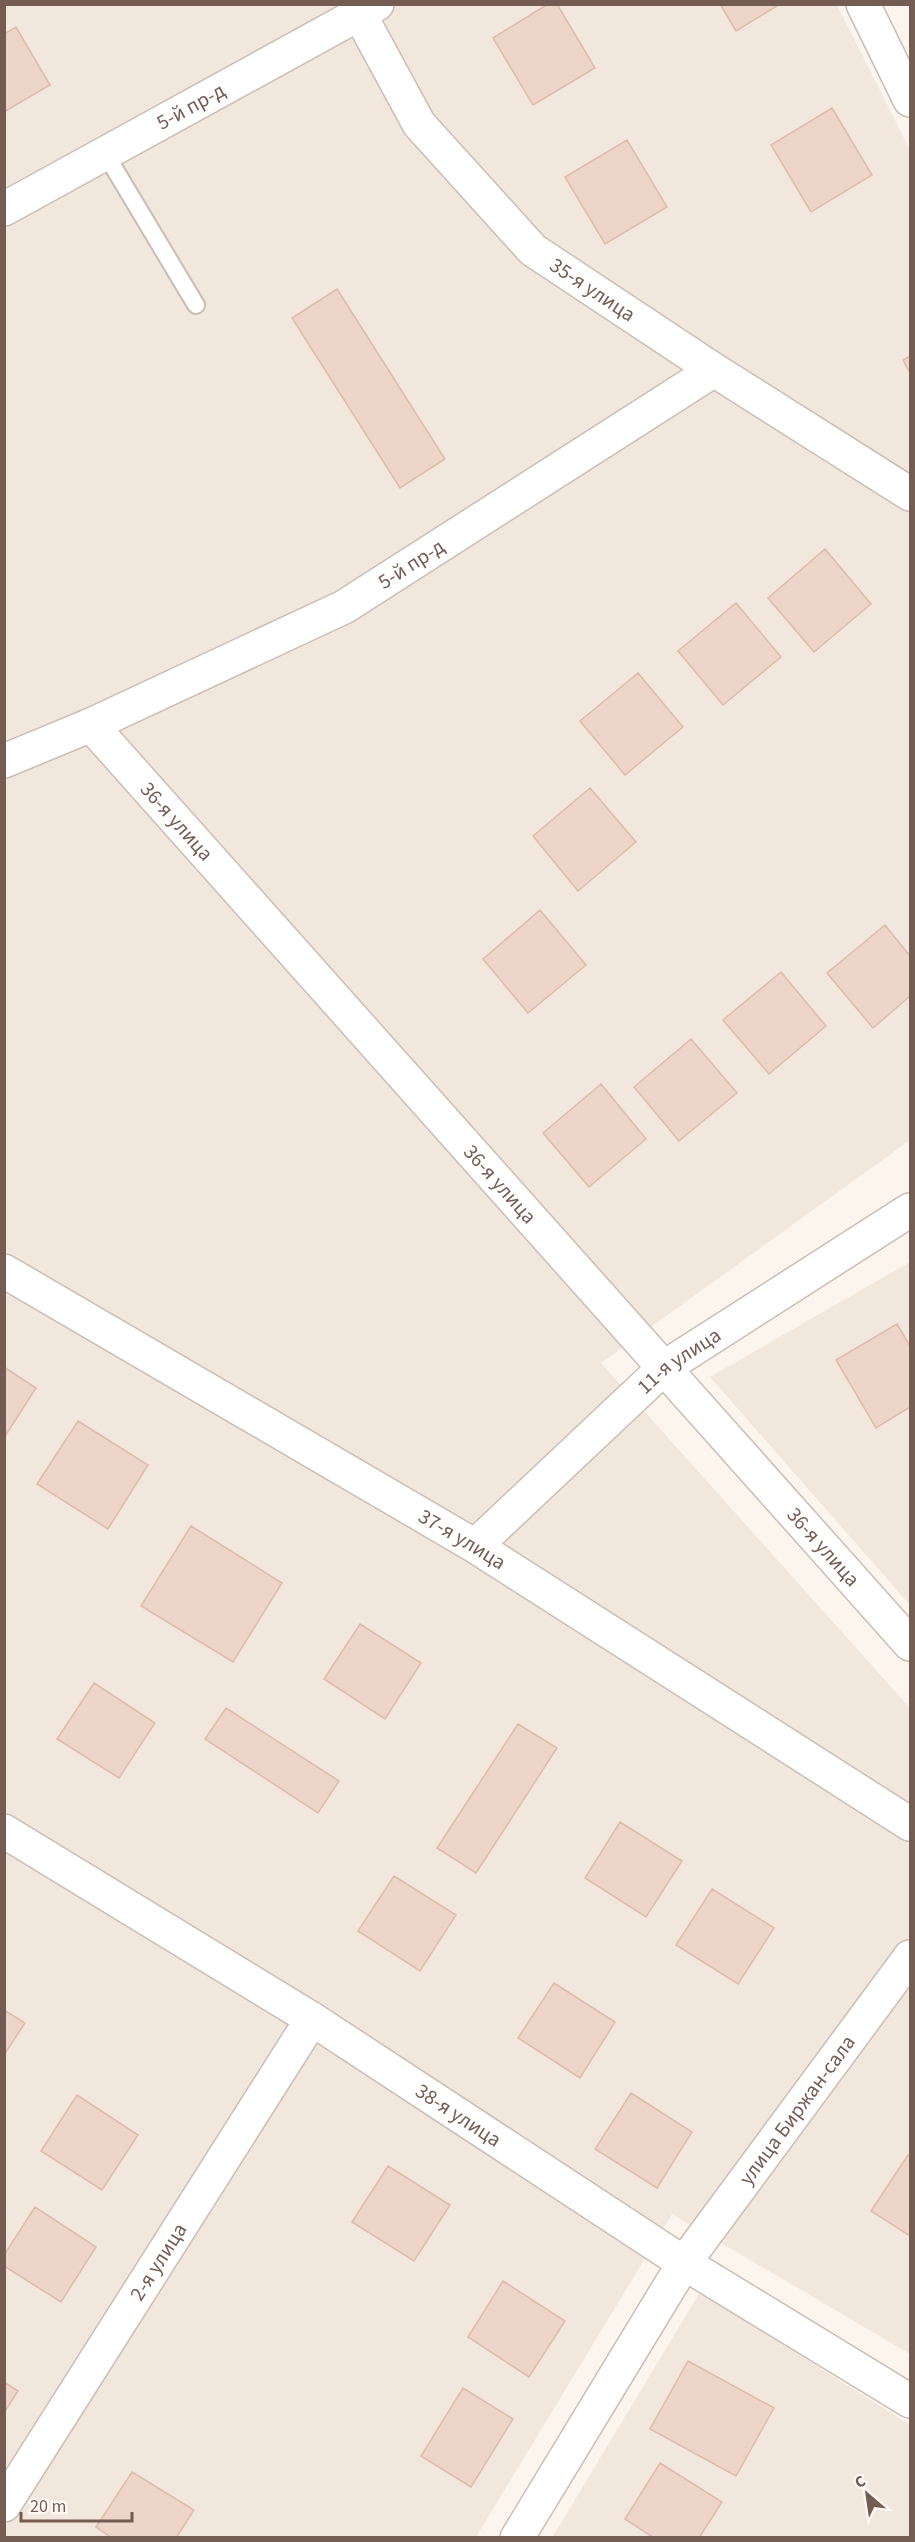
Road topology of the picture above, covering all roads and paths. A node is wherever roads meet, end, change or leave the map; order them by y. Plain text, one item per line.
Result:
1 (863, 4) edge
2 (364, 8) edge
3 (910, 100) edge
4 (105, 153) junction
5 (4, 209) edge
6 (196, 305) dead end
7 (714, 370) junction
8 (910, 494) edge
9 (91, 725) junction
10 (4, 761) edge
11 (910, 1210) edge
12 (4, 1271) edge
13 (665, 1368) junction
14 (475, 1546) junction
15 (910, 1644) edge
16 (910, 1824) edge
17 (4, 1831) edge
18 (910, 1957) edge
19 (312, 2019) junction
20 (684, 2263) junction
21 (910, 2401) edge
22 (4, 2505) edge
23 (518, 2538) edge

1 - 3 street
2 - 4 street, 5-й пр-д
2 - 7 street, 35-я улица
4 - 5 street, 5-й пр-д
4 - 6 lane
7 - 8 street, 35-я улица
7 - 9 street, 5-й пр-д
9 - 10 street, 5-й пр-д
9 - 13 street, 36-я улица
11 - 13 street, 11-я улица
12 - 14 street, 37-я улица
13 - 14 street, 11-я улица
13 - 15 street, 36-я улица
14 - 16 street, 37-я улица
17 - 19 street, 38-я улица
18 - 20 street, улица Биржан-сала
19 - 20 street, 38-я улица
19 - 22 street, 2-я улица
20 - 21 street, 38-я улица
20 - 23 street, улица Биржан-сала

